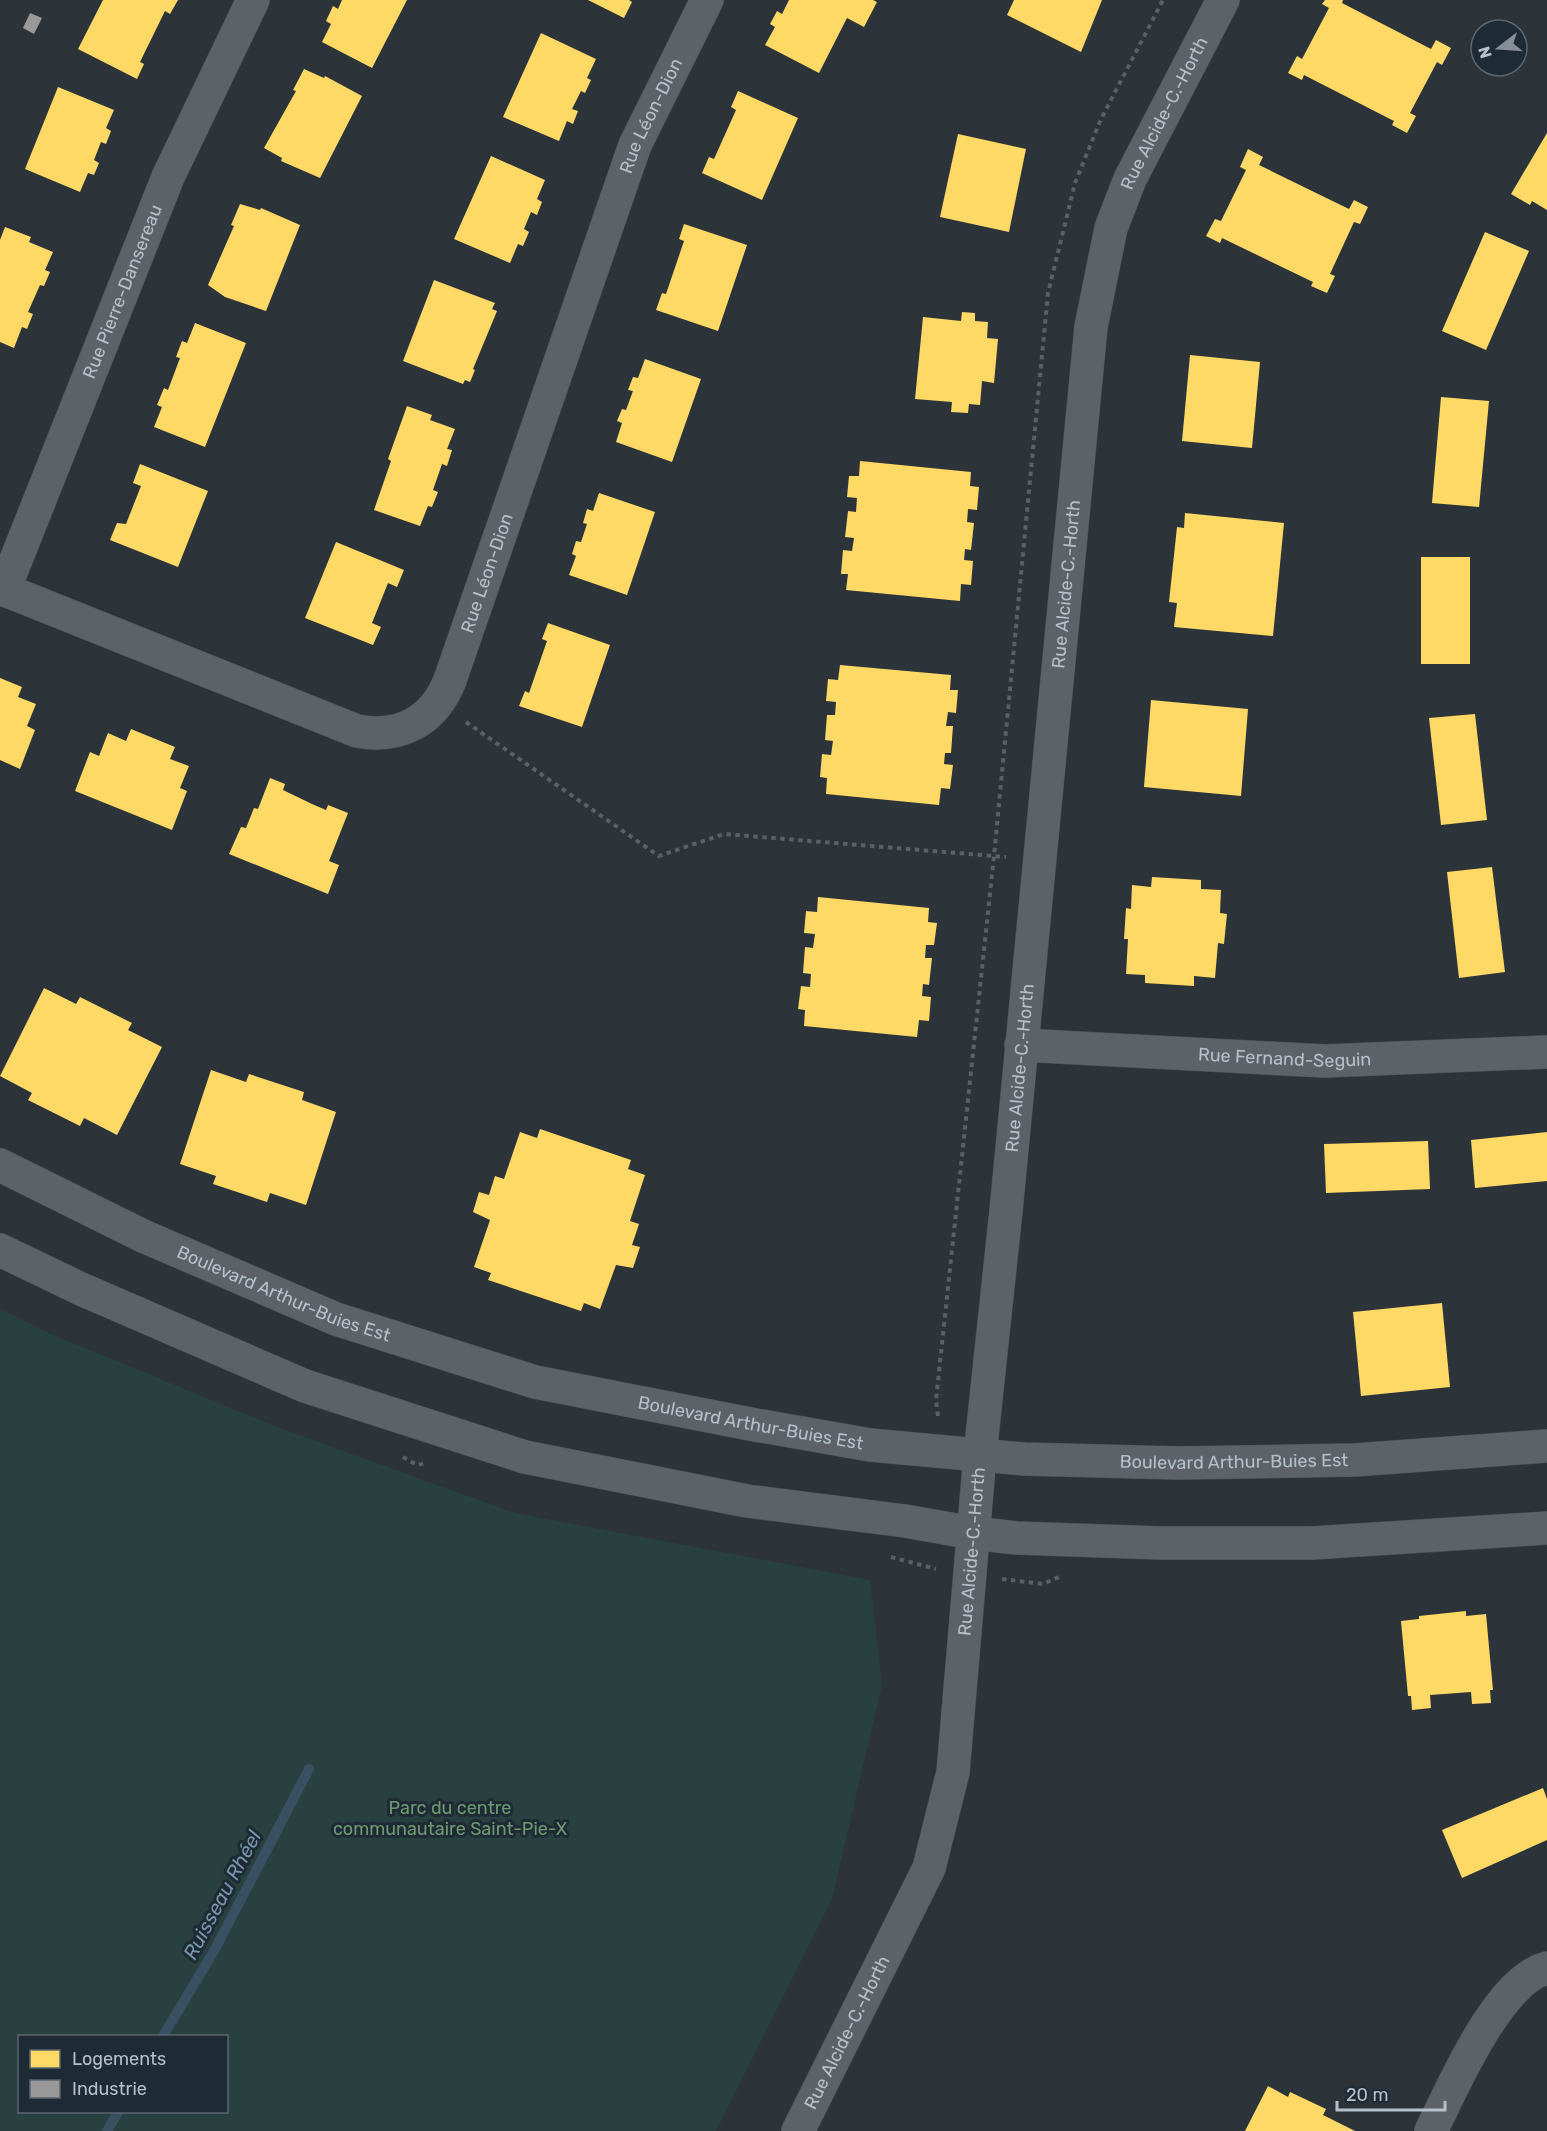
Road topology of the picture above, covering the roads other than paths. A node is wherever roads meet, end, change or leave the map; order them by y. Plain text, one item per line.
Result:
1 (253, 0) edge
2 (708, 0) edge
3 (1223, 0) edge
4 (2, 589) edge
5 (1021, 1045) junction
6 (1547, 1052) edge
7 (0, 1165) edge
8 (0, 1250) edge
9 (1547, 1446) edge
10 (980, 1455) junction
11 (1547, 1528) edge
12 (974, 1533) junction
13 (1547, 1968) edge
14 (798, 2131) edge
15 (1431, 2131) edge

1 - 4 street, Rue Pierre-Dansereau
2 - 4 street, Rue Léon-Dion
3 - 5 street, Rue Alcide-C.-Horth
5 - 6 street, Rue Fernand-Seguin
5 - 10 street, Rue Alcide-C.-Horth
7 - 10 street, Boulevard Arthur-Buies Est
8 - 12 street
9 - 10 street, Boulevard Arthur-Buies Est
10 - 12 street, Rue Alcide-C.-Horth
11 - 12 street
12 - 14 street, Rue Alcide-C.-Horth
13 - 15 street

